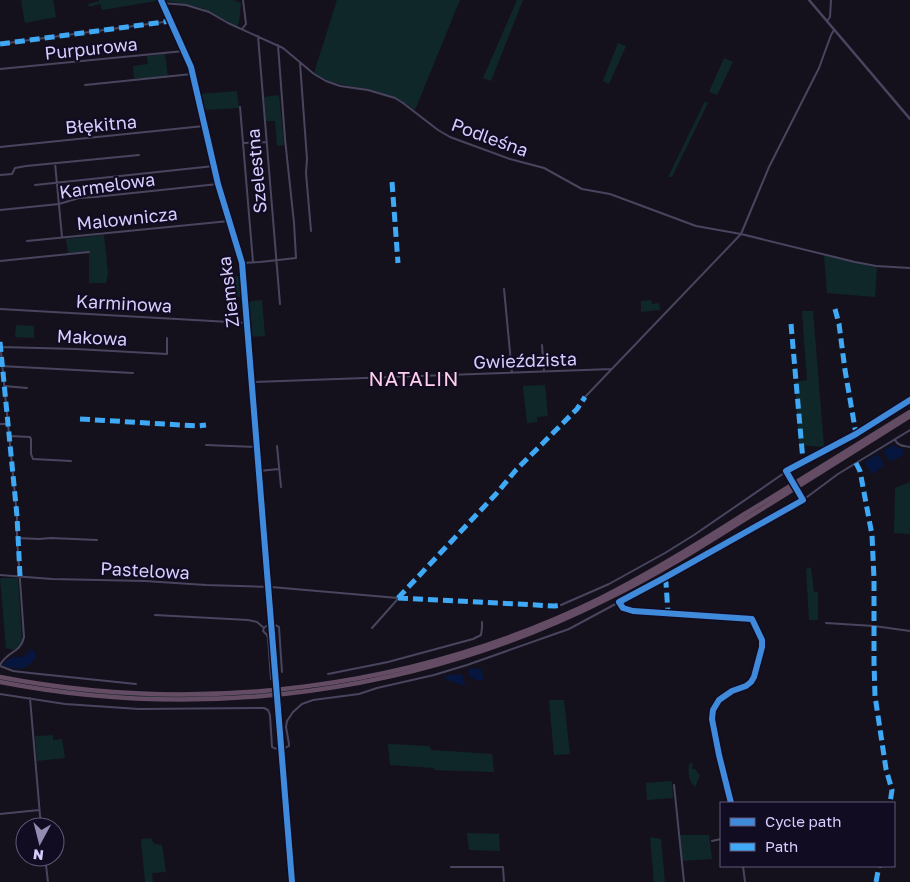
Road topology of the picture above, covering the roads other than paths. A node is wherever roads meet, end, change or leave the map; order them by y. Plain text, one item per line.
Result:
1 (243, 0) edge
2 (809, 0) edge
3 (831, 0) edge
4 (162, 2) edge
5 (171, 21) junction
6 (827, 21) junction
7 (246, 24) junction
8 (242, 29) junction
9 (834, 30) junction
10 (248, 32) junction
11 (258, 36) junction
12 (0, 44) edge
13 (278, 45) junction
14 (184, 51) junction
15 (300, 63) junction
16 (0, 69) edge
17 (193, 74) junction
18 (85, 85) dead end
19 (240, 107) dead end
20 (910, 119) edge
21 (205, 126) junction
22 (266, 142) junction
23 (244, 143) junction
24 (0, 147) edge
25 (138, 155) dead end
26 (55, 163) junction
27 (214, 166) junction
28 (0, 175) edge
29 (57, 183) junction
30 (218, 184) junction
31 (35, 185) dead end
32 (59, 204) junction
33 (0, 210) edge
34 (229, 221) junction
35 (310, 231) dead end
36 (741, 234) junction
37 (62, 238) junction
38 (27, 241) dead end
39 (89, 252) dead end
40 (276, 260) junction
41 (0, 261) edge
42 (242, 262) junction
43 (253, 262) junction
44 (910, 268) edge
45 (504, 289) dead end
46 (280, 304) dead end
47 (0, 308) edge
48 (247, 322) junction
49 (167, 338) dead end
50 (0, 342) edge
51 (542, 345) dead end
52 (0, 347) edge
53 (1, 366) edge
54 (612, 369) junction
55 (544, 371) junction
56 (133, 373) dead end
57 (512, 373) junction
58 (252, 382) junction
59 (4, 386) junction
60 (27, 388) dead end
61 (585, 397) dead end
62 (910, 400) edge
63 (910, 412) edge
64 (910, 416) edge
65 (0, 424) edge
66 (8, 424) junction
67 (910, 430) edge
68 (9, 436) junction
69 (894, 439) junction
70 (206, 445) dead end
71 (277, 446) dead end
72 (257, 447) junction
73 (910, 447) edge
74 (71, 461) dead end
75 (279, 469) junction
76 (259, 470) junction
77 (815, 473) junction
78 (280, 487) dead end
79 (773, 500) junction
80 (17, 538) junction
81 (97, 540) dead end
82 (0, 575) edge
83 (20, 576) junction
84 (268, 588) junction
85 (619, 602) junction
86 (562, 605) dead end
87 (633, 611) dead end
88 (155, 615) dead end
89 (482, 622) dead end
90 (826, 623) dead end
91 (271, 625) junction
92 (264, 628) junction
93 (372, 628) dead end
94 (910, 631) edge
95 (0, 665) edge
96 (282, 672) dead end
97 (328, 674) dead end
98 (0, 677) edge
99 (271, 679) dead end
100 (0, 682) edge
101 (136, 684) dead end
102 (0, 694) edge
103 (30, 698) junction
104 (281, 748) junction
105 (726, 784) dead end
106 (674, 785) dead end
107 (731, 802) edge
108 (39, 810) junction
109 (0, 814) edge
110 (40, 817) edge
111 (720, 839) edge
112 (712, 841) dead end
113 (46, 867) edge
114 (451, 867) dead end
115 (743, 867) edge
116 (48, 882) edge
117 (292, 882) edge
118 (504, 882) edge
119 (684, 882) edge
120 (744, 882) edge

1 - 7 street
2 - 6 street
3 - 6 street
4 - 5 street, Ziemska
4 - 8 street, Podleśna
5 - 12 street
5 - 14 street, Ziemska
6 - 9 street
7 - 8 street
7 - 10 street
8 - 10 street, Podleśna
9 - 20 street
9 - 36 street
10 - 11 street, Podleśna
11 - 13 street, Podleśna
11 - 22 street, Szelestna
13 - 15 street, Podleśna
13 - 40 street
14 - 16 street, Purpurowa
14 - 17 street, Ziemska
15 - 35 street
15 - 36 street, Podleśna
17 - 18 street
17 - 21 street, Ziemska
19 - 23 street
21 - 24 street, Błękitna
21 - 27 street, Ziemska
22 - 23 street
22 - 40 street, Szelestna
23 - 43 street
25 - 26 street
26 - 28 street
26 - 29 street
27 - 29 street
27 - 30 street, Ziemska
29 - 31 street
29 - 32 street
30 - 32 street, Karmelowa
30 - 34 street, Ziemska
32 - 33 street, Karmelowa
32 - 37 street
34 - 37 street, Malownicza
34 - 42 street, Ziemska
36 - 44 street, Podleśna
36 - 54 street
37 - 38 street, Malownicza
39 - 41 street
40 - 43 street
40 - 46 street, Szelestna
42 - 43 street
42 - 48 street, Ziemska
45 - 57 street
47 - 48 street, Karminowa
48 - 58 street, Ziemska
49 - 52 street, Makowa
50 - 52 street
51 - 55 street
52 - 53 street
53 - 56 street
53 - 59 street
54 - 55 street, Gwieździsta
54 - 61 street
55 - 57 street, Gwieździsta
57 - 58 street, Gwieździsta
58 - 72 street, Ziemska
59 - 60 street
59 - 66 street
62 - 86 street
63 - 77 highway
64 - 77 highway
65 - 66 street
66 - 68 street
67 - 69 street
68 - 74 street
68 - 80 street
69 - 73 street
69 - 85 street
70 - 72 street
71 - 75 street
72 - 76 street, Ziemska
75 - 76 street
75 - 78 street
76 - 84 street, Ziemska
77 - 79 highway
79 - 98 highway
79 - 100 highway
80 - 81 street
80 - 83 street
82 - 83 street, Pastelowa
83 - 84 street, Pastelowa
83 - 95 street
84 - 91 street, Ziemska
84 - 93 street, Pastelowa
85 - 87 street
85 - 104 street
88 - 92 street
89 - 97 street
90 - 94 street
91 - 92 street
91 - 96 street
91 - 104 street, Ziemska, bridge
92 - 99 street
95 - 101 street
102 - 103 street
103 - 104 street
103 - 108 street
104 - 117 street, Ziemska
105 - 107 street
106 - 119 street
108 - 109 street
108 - 110 street
111 - 112 street
113 - 116 street
114 - 118 street
115 - 120 street

